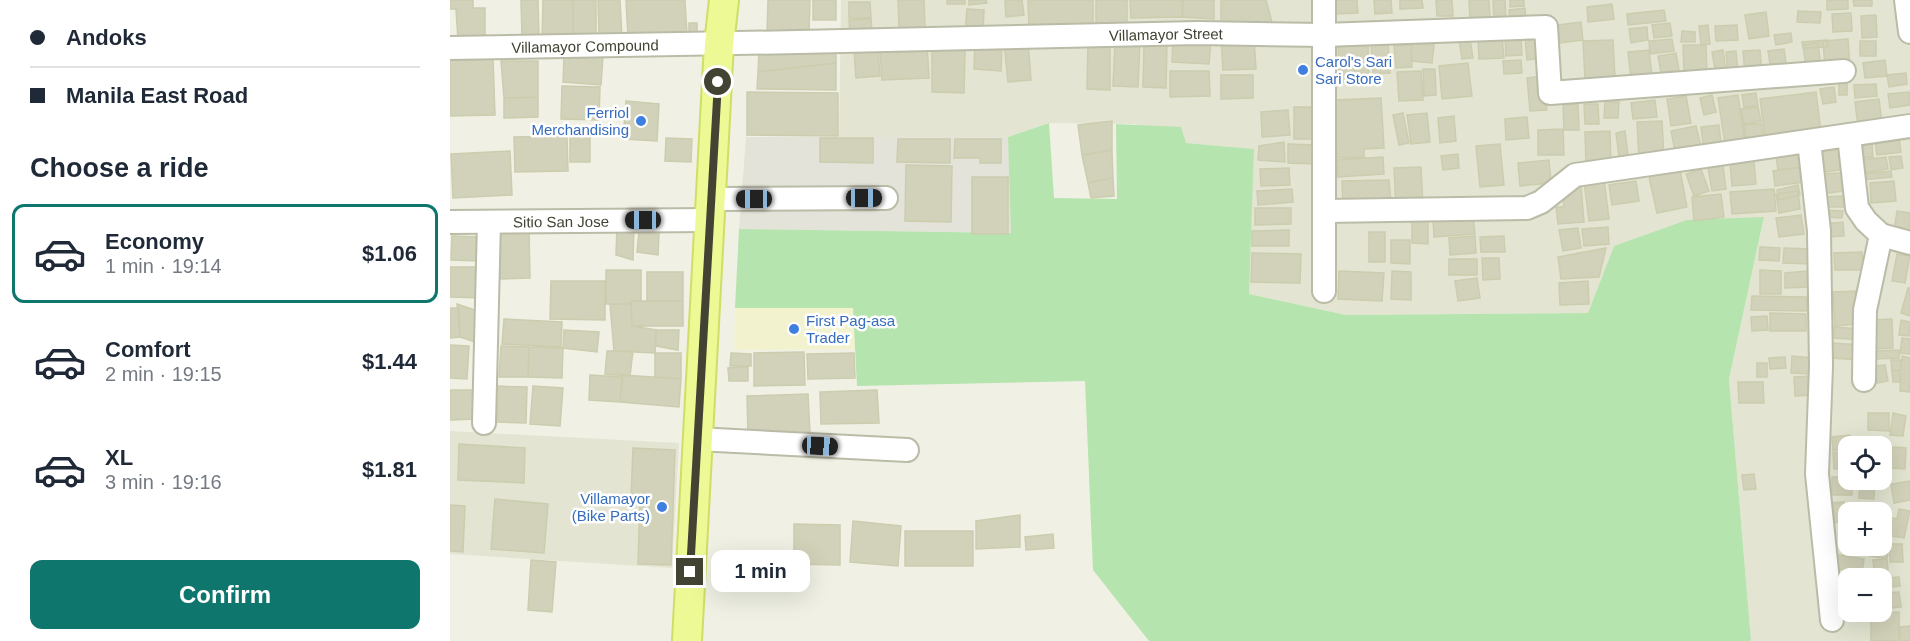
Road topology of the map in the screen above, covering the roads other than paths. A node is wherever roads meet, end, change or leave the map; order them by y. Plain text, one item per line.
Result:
1 (724, 0) edge
2 (1324, 0) edge
3 (1906, 0) edge
4 (1910, 32) edge
5 (1324, 35) junction
6 (719, 44) junction
7 (450, 48) edge
8 (1844, 71) dead end
9 (1910, 126) edge
10 (1849, 136) junction
11 (1809, 141) junction
12 (886, 198) dead end
13 (710, 209) junction
14 (1325, 211) junction
15 (450, 222) edge
16 (489, 222) junction
17 (1881, 235) junction
18 (1910, 243) edge
19 (1324, 291) dead end
20 (1864, 380) dead end
21 (484, 423) dead end
22 (698, 439) junction
23 (907, 450) dead end
24 (1832, 620) dead end
25 (687, 641) edge

1 - 6 main road
2 - 5 street
3 - 4 street
5 - 6 street, Villamayor Street
5 - 8 street, Villamayor Street
5 - 14 street
6 - 7 street, Villamayor Compound
6 - 13 main road
9 - 10 street
10 - 11 street
10 - 17 street
11 - 14 street
11 - 24 street
12 - 13 street, Sitio San Jose
13 - 16 street, Sitio San Jose
13 - 22 main road
14 - 19 street
15 - 16 street, Sitio San Jose
16 - 21 street
17 - 18 street
17 - 20 street
22 - 23 street
22 - 25 main road

